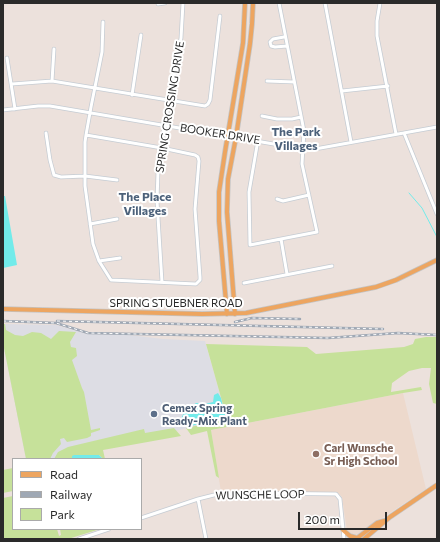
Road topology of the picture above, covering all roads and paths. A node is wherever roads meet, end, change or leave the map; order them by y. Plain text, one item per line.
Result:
1 (165, 3) edge
2 (183, 3) edge
3 (245, 3) edge
4 (253, 3) edge
5 (279, 3) edge
6 (325, 3) edge
7 (380, 3) edge
8 (158, 4) dead end
9 (220, 16) dead end
10 (102, 22) dead end
11 (141, 35) dead end
12 (284, 37) junction
13 (287, 46) junction
14 (54, 49) dead end
15 (7, 58) dead end
16 (240, 62) junction
17 (247, 63) junction
18 (52, 81) junction
19 (267, 81) dead end
20 (294, 82) junction
21 (12, 84) junction
22 (388, 86) junction
23 (95, 89) junction
24 (342, 91) junction
25 (132, 95) junction
26 (170, 101) junction
27 (15, 109) junction
28 (3, 110) edge
29 (90, 112) junction
30 (262, 116) dead end
31 (301, 117) junction
32 (165, 125) junction
33 (437, 127) edge
34 (46, 133) dead end
35 (404, 133) junction
36 (396, 134) junction
37 (86, 135) junction
38 (228, 135) junction
39 (236, 137) junction
40 (258, 140) junction
41 (351, 142) junction
42 (162, 148) junction
43 (303, 148) junction
44 (85, 176) junction
45 (117, 180) dead end
46 (219, 194) junction
47 (228, 194) junction
48 (309, 195) junction
49 (277, 199) dead end
50 (437, 214) edge
51 (117, 219) dead end
52 (90, 224) junction
53 (281, 239) junction
54 (229, 249) junction
55 (222, 250) junction
56 (120, 258) dead end
57 (437, 260) edge
58 (99, 261) junction
59 (332, 266) dead end
60 (287, 274) junction
61 (162, 282) junction
62 (244, 283) dead end
63 (3, 309) edge
64 (227, 314) junction
65 (235, 314) junction
66 (437, 485) edge
67 (198, 499) junction
68 (142, 518) edge
69 (384, 521) junction
70 (106, 530) edge
71 (343, 530) junction
72 (357, 538) edge
73 (79, 539) edge
74 (206, 539) edge
75 (344, 539) edge
76 (364, 539) edge

1 - 8 street
2 - 26 street, SPRING CROSSING DRIVE
3 - 16 main road
4 - 17 main road
5 - 12 street
6 - 24 street
7 - 22 street
9 - 26 street
10 - 23 street
11 - 25 street
12 - 13 street
12 - 13 street
13 - 20 street
14 - 18 street
15 - 21 street
16 - 17 main road
16 - 38 main road
17 - 39 main road
18 - 21 street
18 - 23 street
19 - 20 street
20 - 31 street
21 - 27 street
22 - 24 street
22 - 36 street
23 - 25 street
23 - 29 street
24 - 41 street
25 - 26 street
26 - 32 street, SPRING CROSSING DRIVE
27 - 28 street, BOOKER DRIVE
27 - 29 street, BOOKER DRIVE
29 - 32 street, BOOKER DRIVE
29 - 37 street
30 - 31 street
31 - 43 street
32 - 38 street, BOOKER DRIVE
32 - 42 street, SPRING CROSSING DRIVE
33 - 35 street, BOOKER DRIVE
34 - 44 street
35 - 36 street, BOOKER DRIVE
35 - 50 street
36 - 41 street, BOOKER DRIVE
37 - 42 street
37 - 44 street
38 - 39 street, BOOKER DRIVE
38 - 46 main road
39 - 40 street, BOOKER DRIVE
39 - 47 main road
40 - 43 street, BOOKER DRIVE
40 - 53 street
41 - 43 street, BOOKER DRIVE
42 - 61 street, SPRING CROSSING DRIVE
42 - 61 street
43 - 48 street
44 - 45 street
44 - 52 street
46 - 47 main road
46 - 55 main road
47 - 54 main road
48 - 49 street
48 - 53 street
51 - 52 street
52 - 58 street
53 - 60 street
54 - 55 main road
54 - 65 main road
55 - 64 main road
56 - 58 street
57 - 65 main road, SPRING STUEBNER ROAD
58 - 61 street
59 - 60 street
60 - 62 street
63 - 64 main road, SPRING STUEBNER ROAD
64 - 65 main road, SPRING STUEBNER ROAD
66 - 69 main road
67 - 68 street, WUNSCHE LOOP
67 - 71 street, WUNSCHE LOOP
67 - 74 street
69 - 72 main road
69 - 76 main road
70 - 73 street
71 - 72 main road
71 - 75 street, WUNSCHE LOOP

